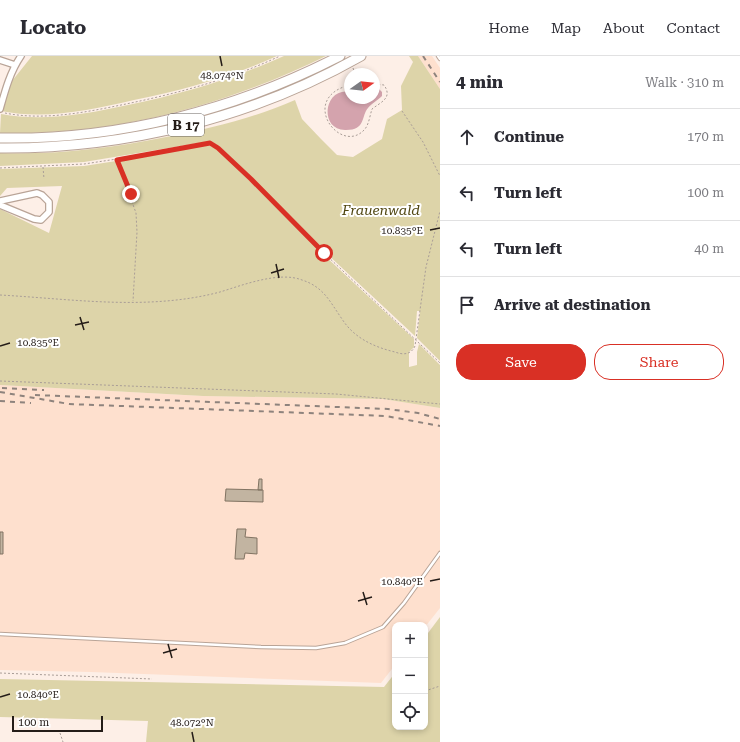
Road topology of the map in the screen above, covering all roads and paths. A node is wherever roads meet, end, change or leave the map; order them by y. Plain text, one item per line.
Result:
1 (21, 56) edge
2 (280, 56) edge
3 (340, 56) edge
4 (361, 56) edge
5 (0, 60) edge
6 (15, 65) junction
7 (380, 84) edge
8 (344, 87) edge
9 (380, 103) edge
10 (378, 104) edge
11 (0, 109) edge
12 (402, 111) dead end
13 (0, 112) edge
14 (0, 138) edge
15 (0, 148) edge
16 (117, 160) junction
17 (43, 166) junction
18 (0, 168) edge
19 (440, 176) edge
20 (44, 179) dead end
21 (0, 201) edge
22 (0, 205) edge
23 (440, 211) edge
24 (0, 295) edge
25 (133, 302) junction
26 (415, 338) junction
27 (440, 363) edge
28 (0, 381) edge
29 (440, 404) edge
30 (440, 553) edge
31 (0, 634) edge
32 (0, 673) edge
33 (152, 679) dead end
34 (440, 686) edge
35 (428, 690) edge
36 (60, 732) dead end
37 (62, 742) edge

1 - 6 street
2 - 13 path
3 - 14 highway, B 17
4 - 15 highway, B 17
5 - 6 street
6 - 11 street
7 - 9 path
8 - 10 path
12 - 19 path
16 - 17 path
16 - 25 path
16 - 26 path
17 - 18 path
17 - 20 path
21 - 22 street
23 - 26 path
24 - 25 path
25 - 26 path
26 - 27 path
28 - 29 path
30 - 31 lane
32 - 33 path
34 - 35 path
36 - 37 path

